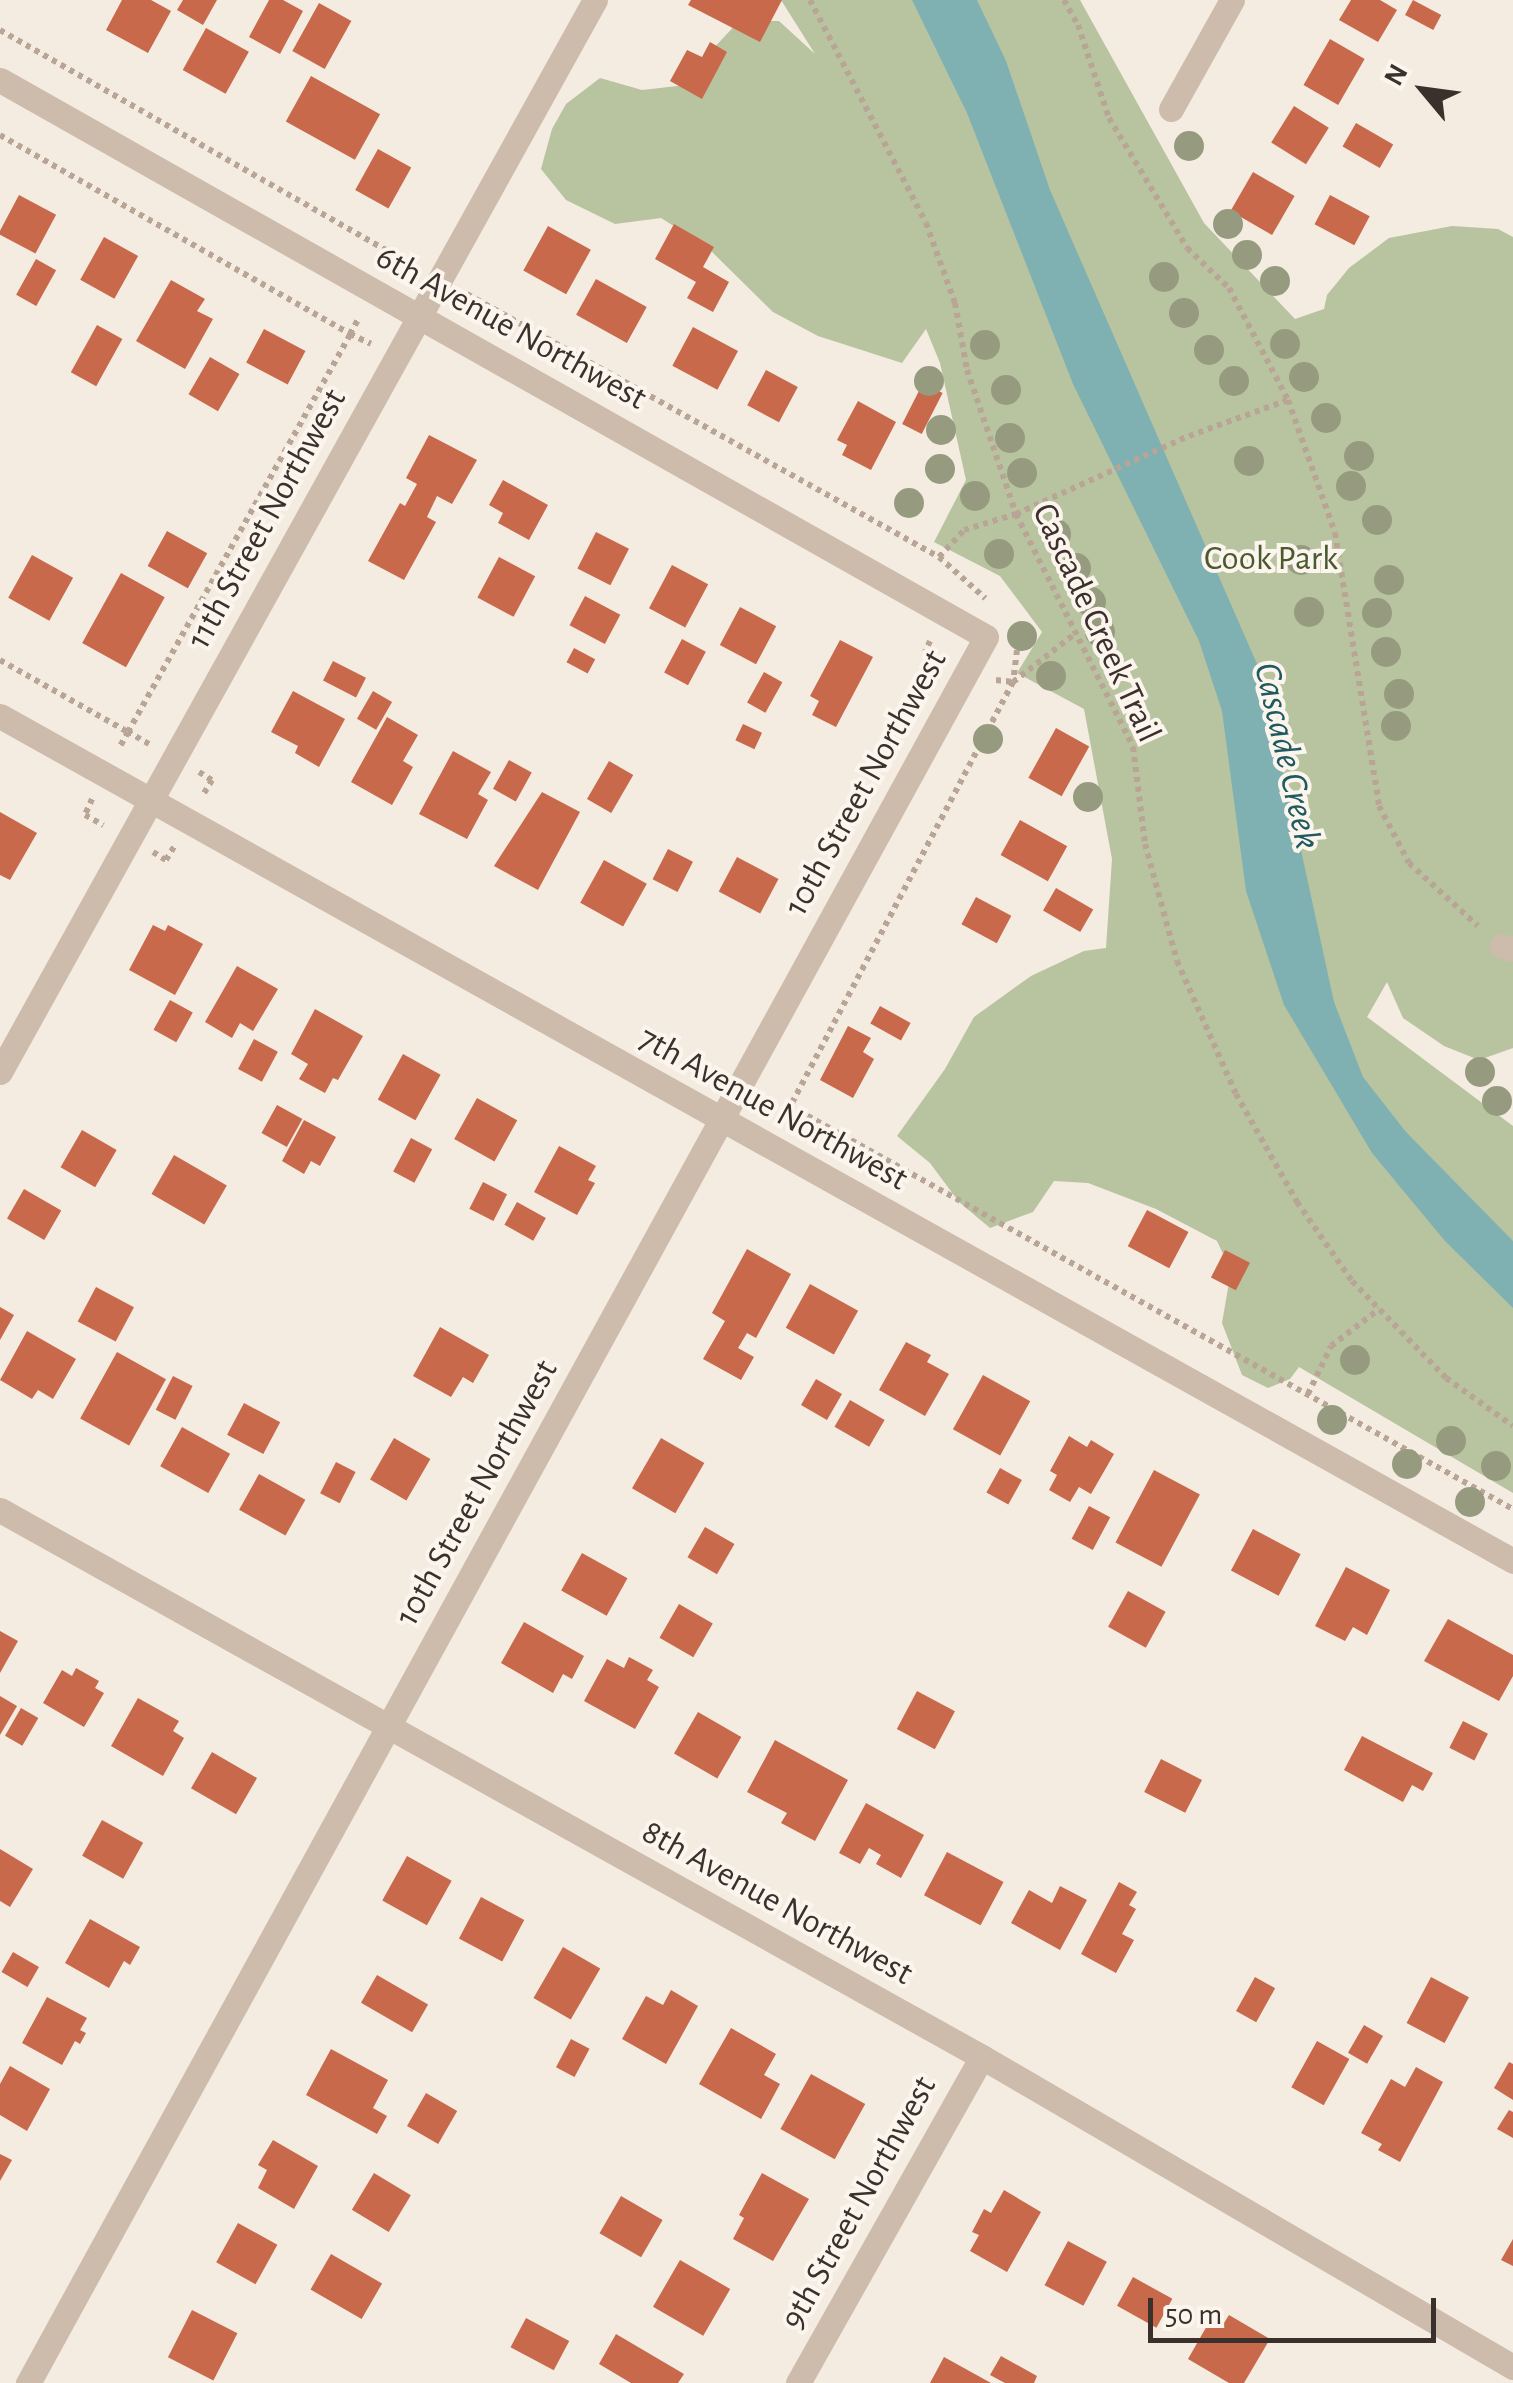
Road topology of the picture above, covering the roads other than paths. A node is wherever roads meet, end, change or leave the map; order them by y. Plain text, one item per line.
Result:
1 (594, 0) edge
2 (1232, 0) edge
3 (0, 80) edge
4 (1171, 109) dead end
5 (420, 317) junction
6 (986, 637) joint
7 (0, 716) edge
8 (151, 800) junction
9 (0, 1072) edge
10 (722, 1121) junction
11 (0, 1510) edge
12 (1513, 1561) edge
13 (389, 1726) junction
14 (982, 2057) junction
15 (1513, 2368) edge
16 (28, 2383) edge
17 (798, 2383) edge

1 - 5 street, 11th Street Northwest
2 - 4 street
3 - 5 street, 6th Avenue Northwest
5 - 6 street, 6th Avenue Northwest
5 - 8 street, 11th Street Northwest
6 - 10 street, 10th Street Northwest
7 - 8 street, 7th Avenue Northwest
8 - 9 street, 11th Street Northwest
8 - 10 street, 7th Avenue Northwest
10 - 12 street, 7th Avenue Northwest
10 - 13 street, 10th Street Northwest
11 - 13 street, 8th Avenue Northwest
13 - 14 street, 8th Avenue Northwest
13 - 16 street, 10th Street Northwest
14 - 15 street, 8th Avenue Northwest
14 - 17 street, 9th Street Northwest

